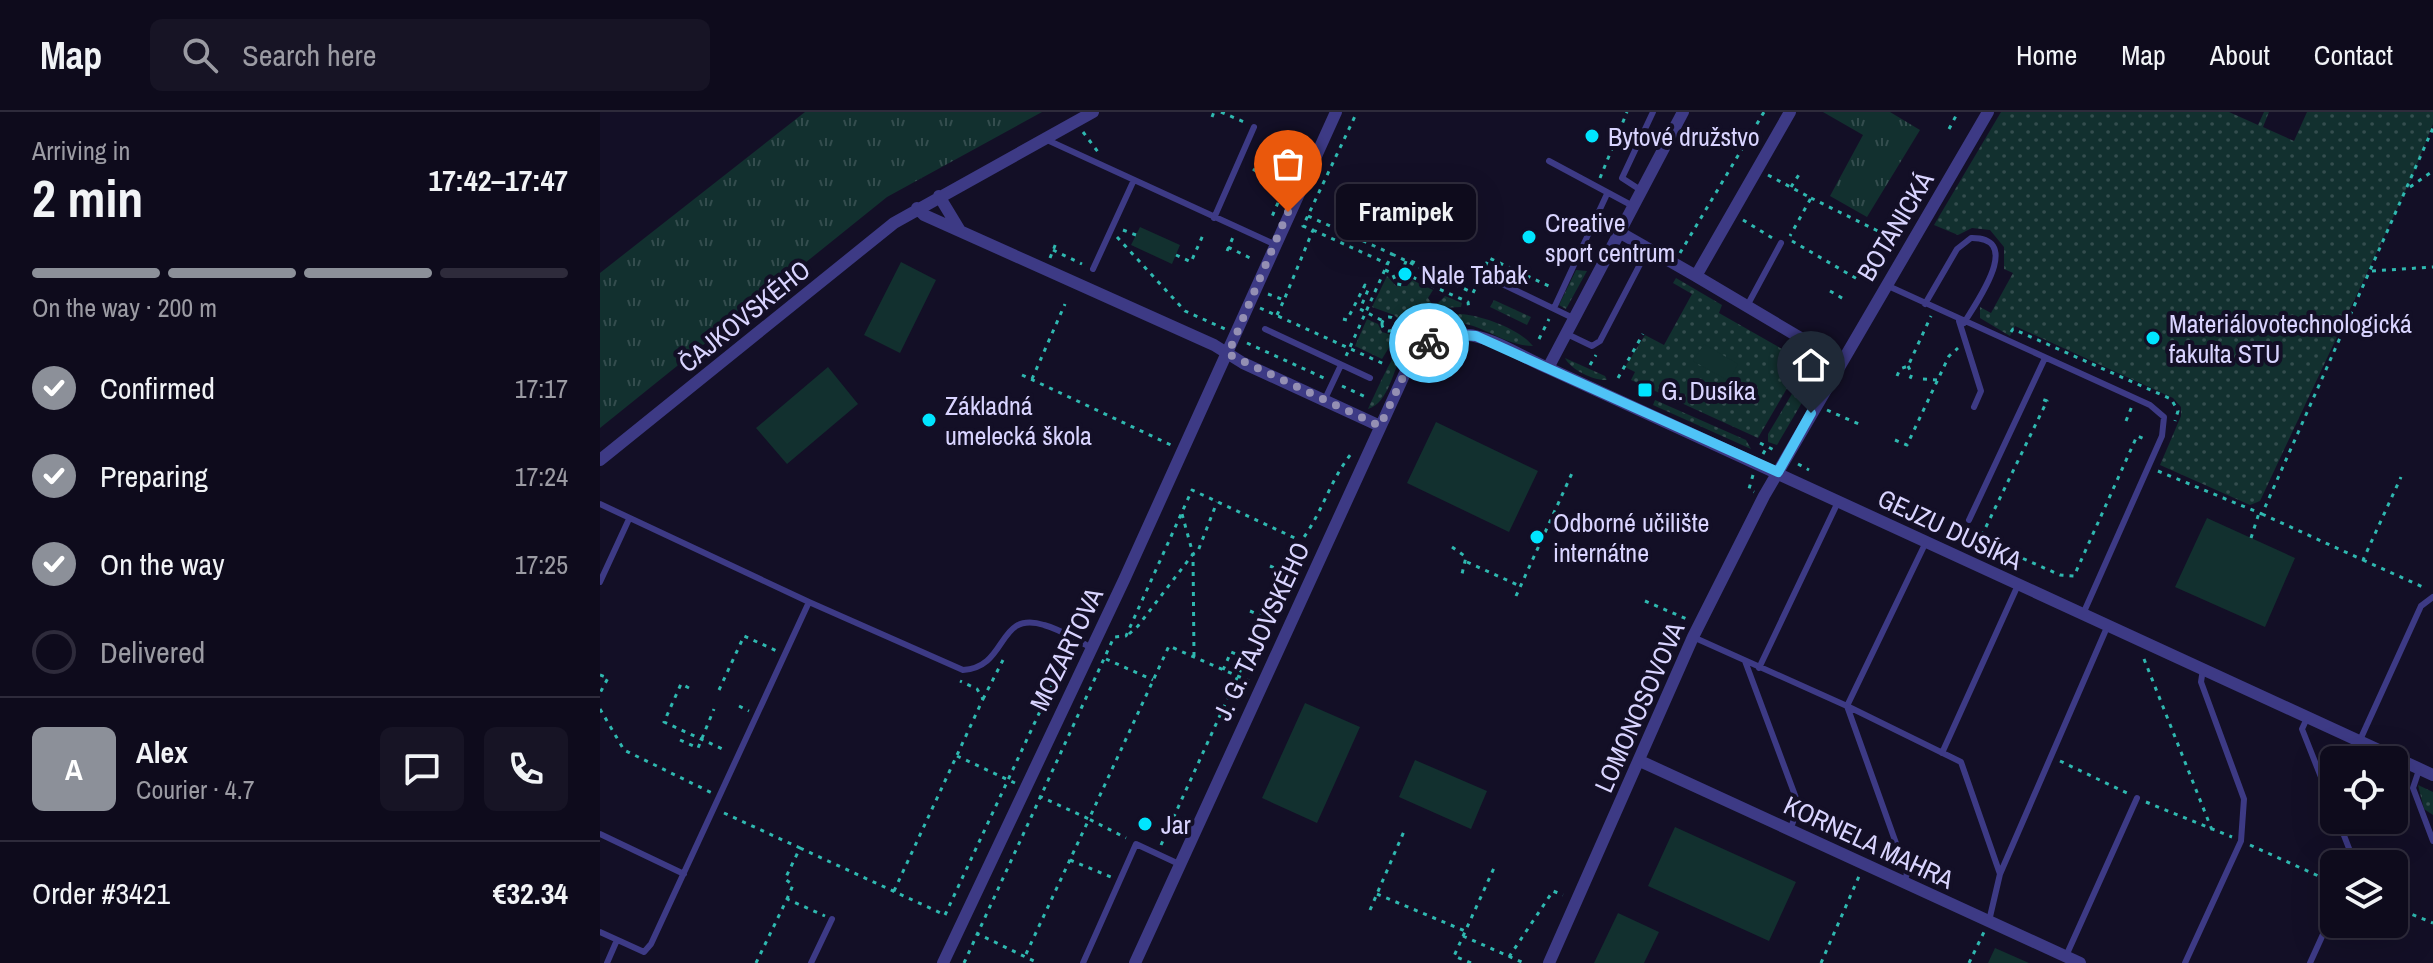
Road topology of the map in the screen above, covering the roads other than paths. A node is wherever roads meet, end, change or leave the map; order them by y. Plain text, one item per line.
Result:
1 (1093, 112) edge
2 (1336, 112) edge
3 (1653, 112) edge
4 (1683, 112) edge
5 (1790, 112) edge
6 (1988, 112) edge
7 (1254, 127) road end
8 (1045, 139) junction
9 (1549, 161) dead end
10 (1133, 182) junction
11 (1639, 189) junction
12 (1607, 194) junction
13 (939, 196) junction
14 (1631, 205) junction
15 (917, 208) junction
16 (1214, 218) junction
17 (959, 229) junction
18 (1619, 232) junction
19 (1785, 241) road end
20 (1274, 244) junction
21 (1648, 249) junction
22 (1093, 269) road end
23 (1696, 276) junction
24 (1494, 280) dead end
25 (1886, 285) junction
26 (1925, 304) junction
27 (1747, 306) junction
28 (1554, 308) junction
29 (1573, 318) junction
30 (1962, 322) junction
31 (1265, 329) dead end
32 (1566, 333) junction
33 (1446, 334) joint
34 (1228, 354) junction
35 (2049, 360) junction
36 (1343, 362) junction
37 (1841, 362) junction
38 (1548, 368) junction
39 (1370, 378) dead end
40 (1324, 401) junction
41 (1974, 407) dead end
42 (1380, 426) junction
43 (600, 460) edge
44 (1778, 472) junction
45 (1838, 502) junction
46 (600, 504) edge
47 (629, 519) junction
48 (1969, 520) road end
49 (1926, 542) junction
50 (600, 582) edge
51 (2018, 585) junction
52 (2433, 594) edge
53 (809, 602) junction
54 (2083, 614) junction
55 (2108, 625) junction
56 (1693, 637) junction
57 (1090, 647) junction
58 (1745, 661) junction
59 (1759, 668) junction
60 (2203, 669) junction
61 (1847, 706) junction
62 (2308, 715) junction
63 (2360, 740) junction
64 (1942, 753) junction
65 (1640, 761) junction
66 (2419, 768) junction
67 (2320, 775) edge
68 (2433, 775) edge
69 (2137, 798) road end
70 (1790, 830) junction
71 (600, 834) edge
72 (2433, 841) edge
73 (1179, 864) junction
74 (684, 874) junction
75 (2000, 874) junction
76 (1904, 882) junction
77 (832, 919) road end
78 (1989, 921) junction
79 (600, 932) edge
80 (2321, 938) edge
81 (617, 940) junction
82 (2066, 956) junction
83 (607, 963) edge
84 (811, 963) edge
85 (943, 963) edge
86 (1083, 963) edge
87 (1135, 963) edge
88 (1549, 963) edge
89 (2080, 963) edge
90 (2185, 963) edge
91 (2310, 963) edge

1 - 8 street, ČAJKOVSKÉHO
2 - 20 street, MOZARTOVA
3 - 11 lane
4 - 11 street
5 - 23 street
6 - 25 street, BOTANICKÁ
7 - 16 lane
8 - 10 lane
8 - 13 street, ČAJKOVSKÉHO
9 - 12 lane
10 - 16 lane
10 - 22 lane
11 - 14 street
12 - 14 lane
12 - 28 lane
13 - 15 street, ČAJKOVSKÉHO
13 - 17 street
14 - 18 street
15 - 17 street
15 - 43 street, ČAJKOVSKÉHO
16 - 20 lane
17 - 34 street
18 - 21 street
18 - 29 street
19 - 27 lane
20 - 34 street, MOZARTOVA
21 - 23 street
21 - 32 lane
23 - 27 street
24 - 28 lane
25 - 26 lane
25 - 37 street, BOTANICKÁ
26 - 30 lane
26 - 30 lane
27 - 37 street
28 - 29 lane
29 - 32 street
30 - 35 lane
30 - 41 lane
31 - 36 lane
32 - 38 street
33 - 38 street, GEJZU DUSÍKA
33 - 42 street, J. G. TAJOVSKÉHO
34 - 40 street
34 - 57 street, MOZARTOVA
35 - 48 lane
35 - 54 lane
36 - 39 lane
36 - 40 lane
37 - 44 street, BOTANICKÁ
38 - 44 street, GEJZU DUSÍKA
40 - 42 street
42 - 73 street, J. G. TAJOVSKÉHO
44 - 45 street, GEJZU DUSÍKA
44 - 56 street, LOMONOSOVOVA
45 - 49 street, GEJZU DUSÍKA
45 - 59 lane
46 - 47 lane
47 - 50 lane
47 - 53 lane
49 - 51 street, GEJZU DUSÍKA
49 - 61 lane
51 - 54 street, GEJZU DUSÍKA
51 - 64 lane
52 - 63 lane
53 - 57 lane
53 - 74 lane
54 - 55 street, GEJZU DUSÍKA
55 - 60 street, GEJZU DUSÍKA
55 - 75 lane
56 - 58 lane
56 - 65 street, LOMONOSOVOVA
57 - 85 street, MOZARTOVA
58 - 59 lane
58 - 70 lane
59 - 61 lane
60 - 62 street, GEJZU DUSÍKA
60 - 90 lane
61 - 64 lane
61 - 76 lane
62 - 63 street, GEJZU DUSÍKA
62 - 67 lane
63 - 66 street, GEJZU DUSÍKA
64 - 75 lane
65 - 70 street, KORNELA MAHRA
65 - 88 street, LOMONOSOVOVA
66 - 68 street, GEJZU DUSÍKA
66 - 72 lane
69 - 82 lane
70 - 76 street, KORNELA MAHRA
71 - 74 lane
73 - 86 lane
73 - 87 street, J. G. TAJOVSKÉHO
74 - 81 lane
75 - 78 lane
76 - 78 street, KORNELA MAHRA
77 - 84 lane
78 - 82 street, KORNELA MAHRA
79 - 81 lane
80 - 91 lane
81 - 83 lane
82 - 89 street, KORNELA MAHRA

